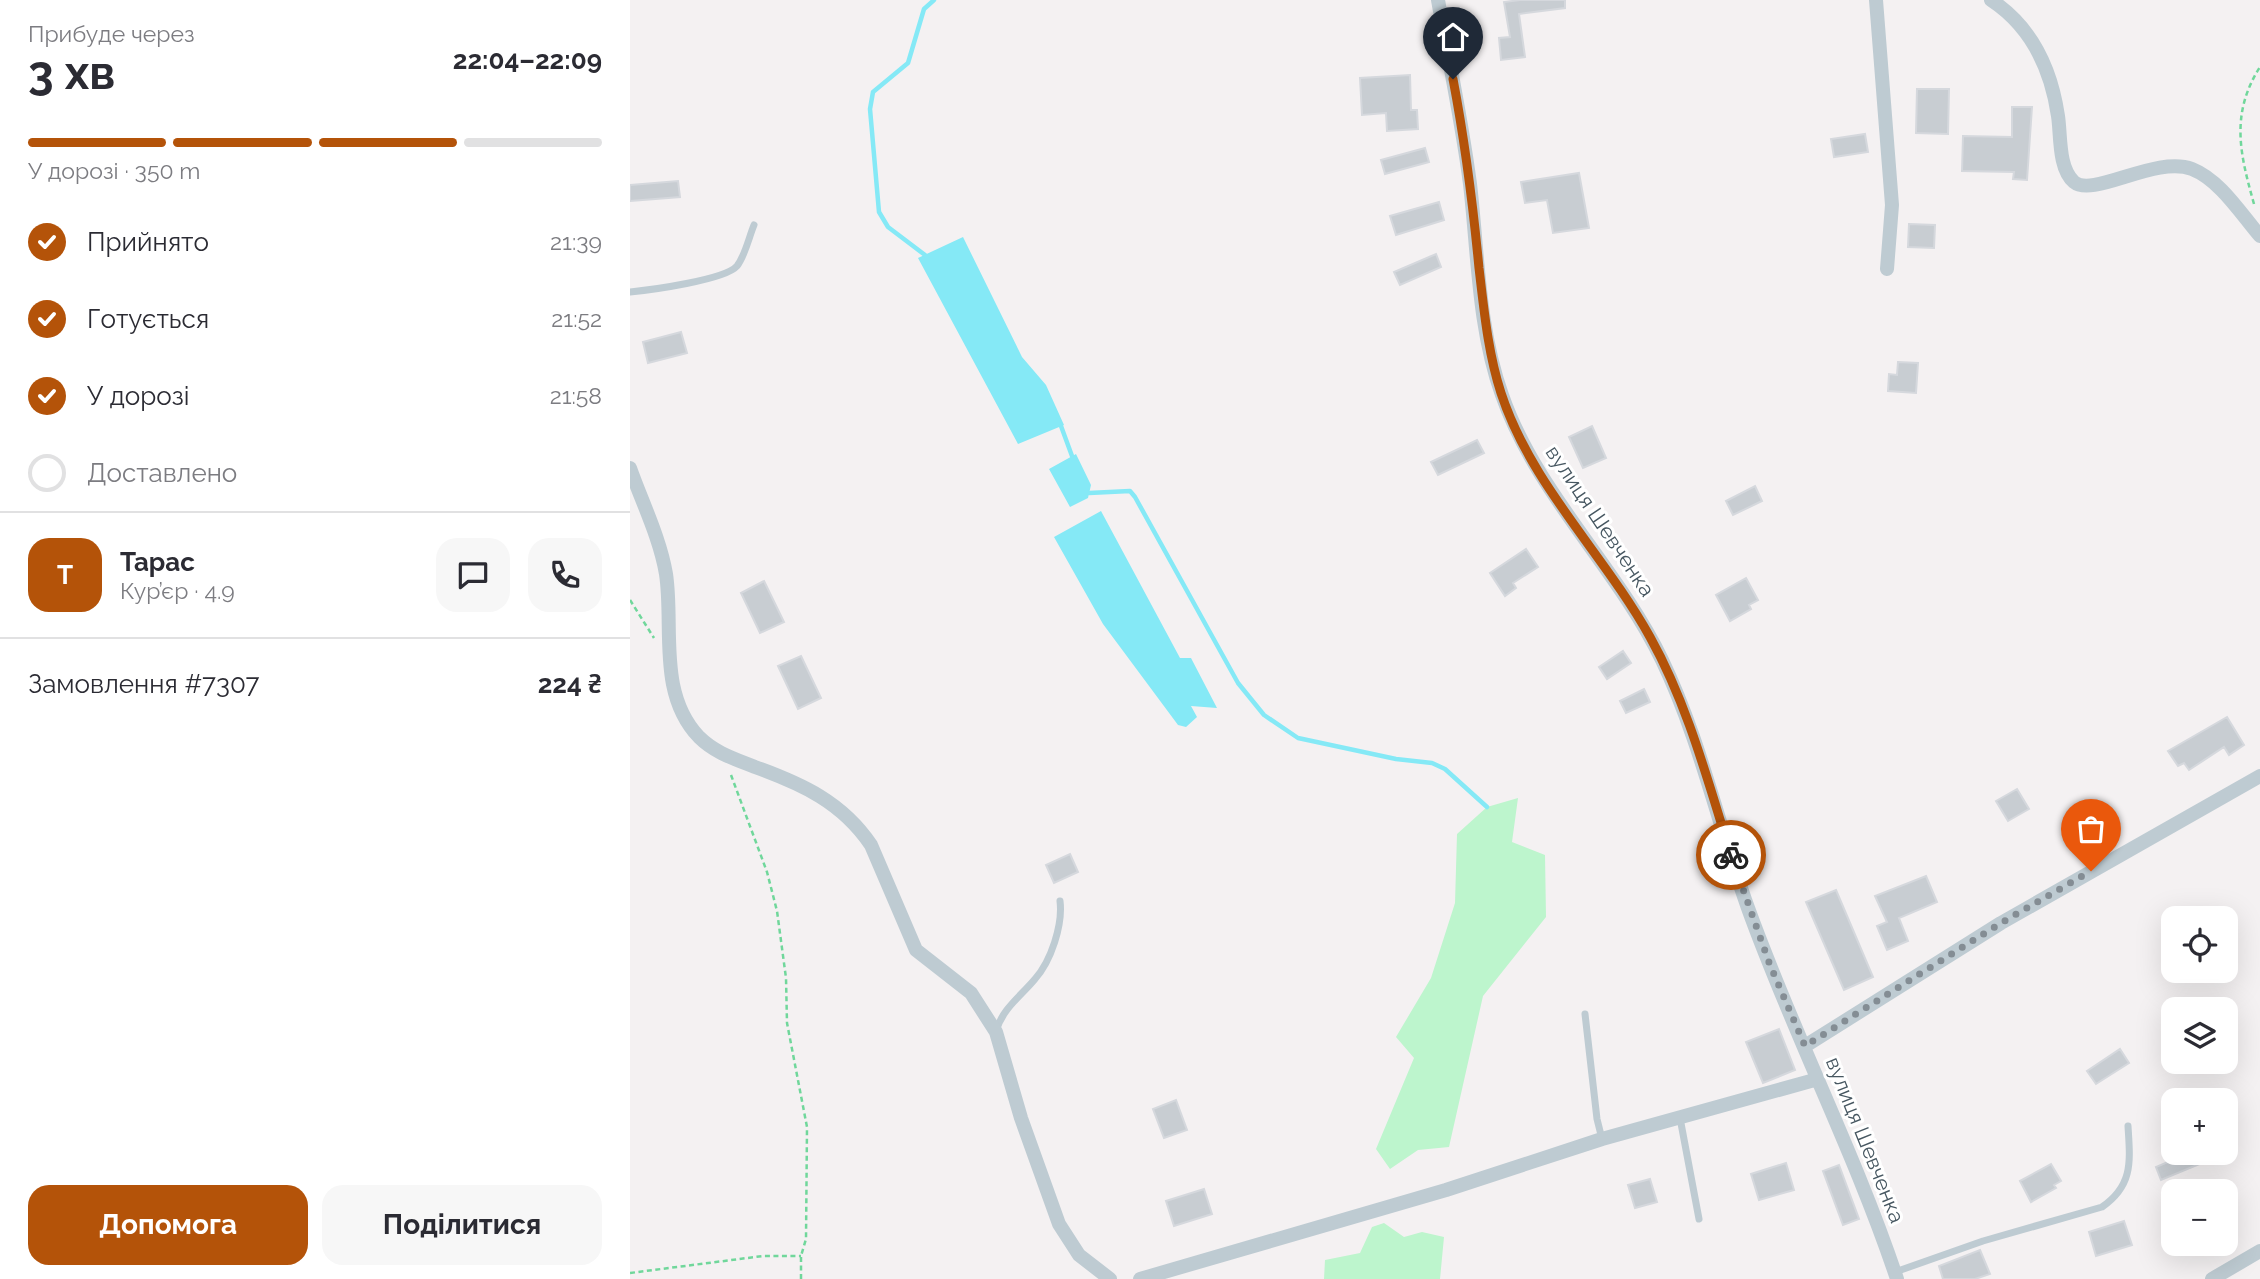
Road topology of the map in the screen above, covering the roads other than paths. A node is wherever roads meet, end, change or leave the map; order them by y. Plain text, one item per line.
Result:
1 (1438, 0) edge
2 (1876, 0) edge
3 (1991, 0) edge
4 (754, 225) dead end
5 (2260, 236) edge
6 (1887, 269) dead end
7 (630, 292) edge
8 (630, 468) edge
9 (2260, 776) edge
10 (1060, 901) dead end
11 (1585, 1014) dead end
12 (996, 1032) junction
13 (1805, 1046) junction
14 (1818, 1079) junction
15 (1680, 1117) junction
16 (2128, 1126) dead end
17 (1602, 1139) junction
18 (1699, 1219) dead end
19 (2260, 1251) edge
20 (1896, 1276) edge
21 (1110, 1279) edge
22 (1140, 1279) edge
23 (2212, 1279) edge

1 - 13 street, вулиця Шевченка
2 - 6 street
3 - 5 street
4 - 7 lane
8 - 12 street
9 - 13 street
10 - 12 lane
11 - 17 lane
12 - 21 street
13 - 14 street, вулиця Шевченка
14 - 15 street
14 - 20 street, вулиця Шевченка
15 - 17 street
15 - 18 lane
16 - 20 lane
17 - 22 street
19 - 23 street

